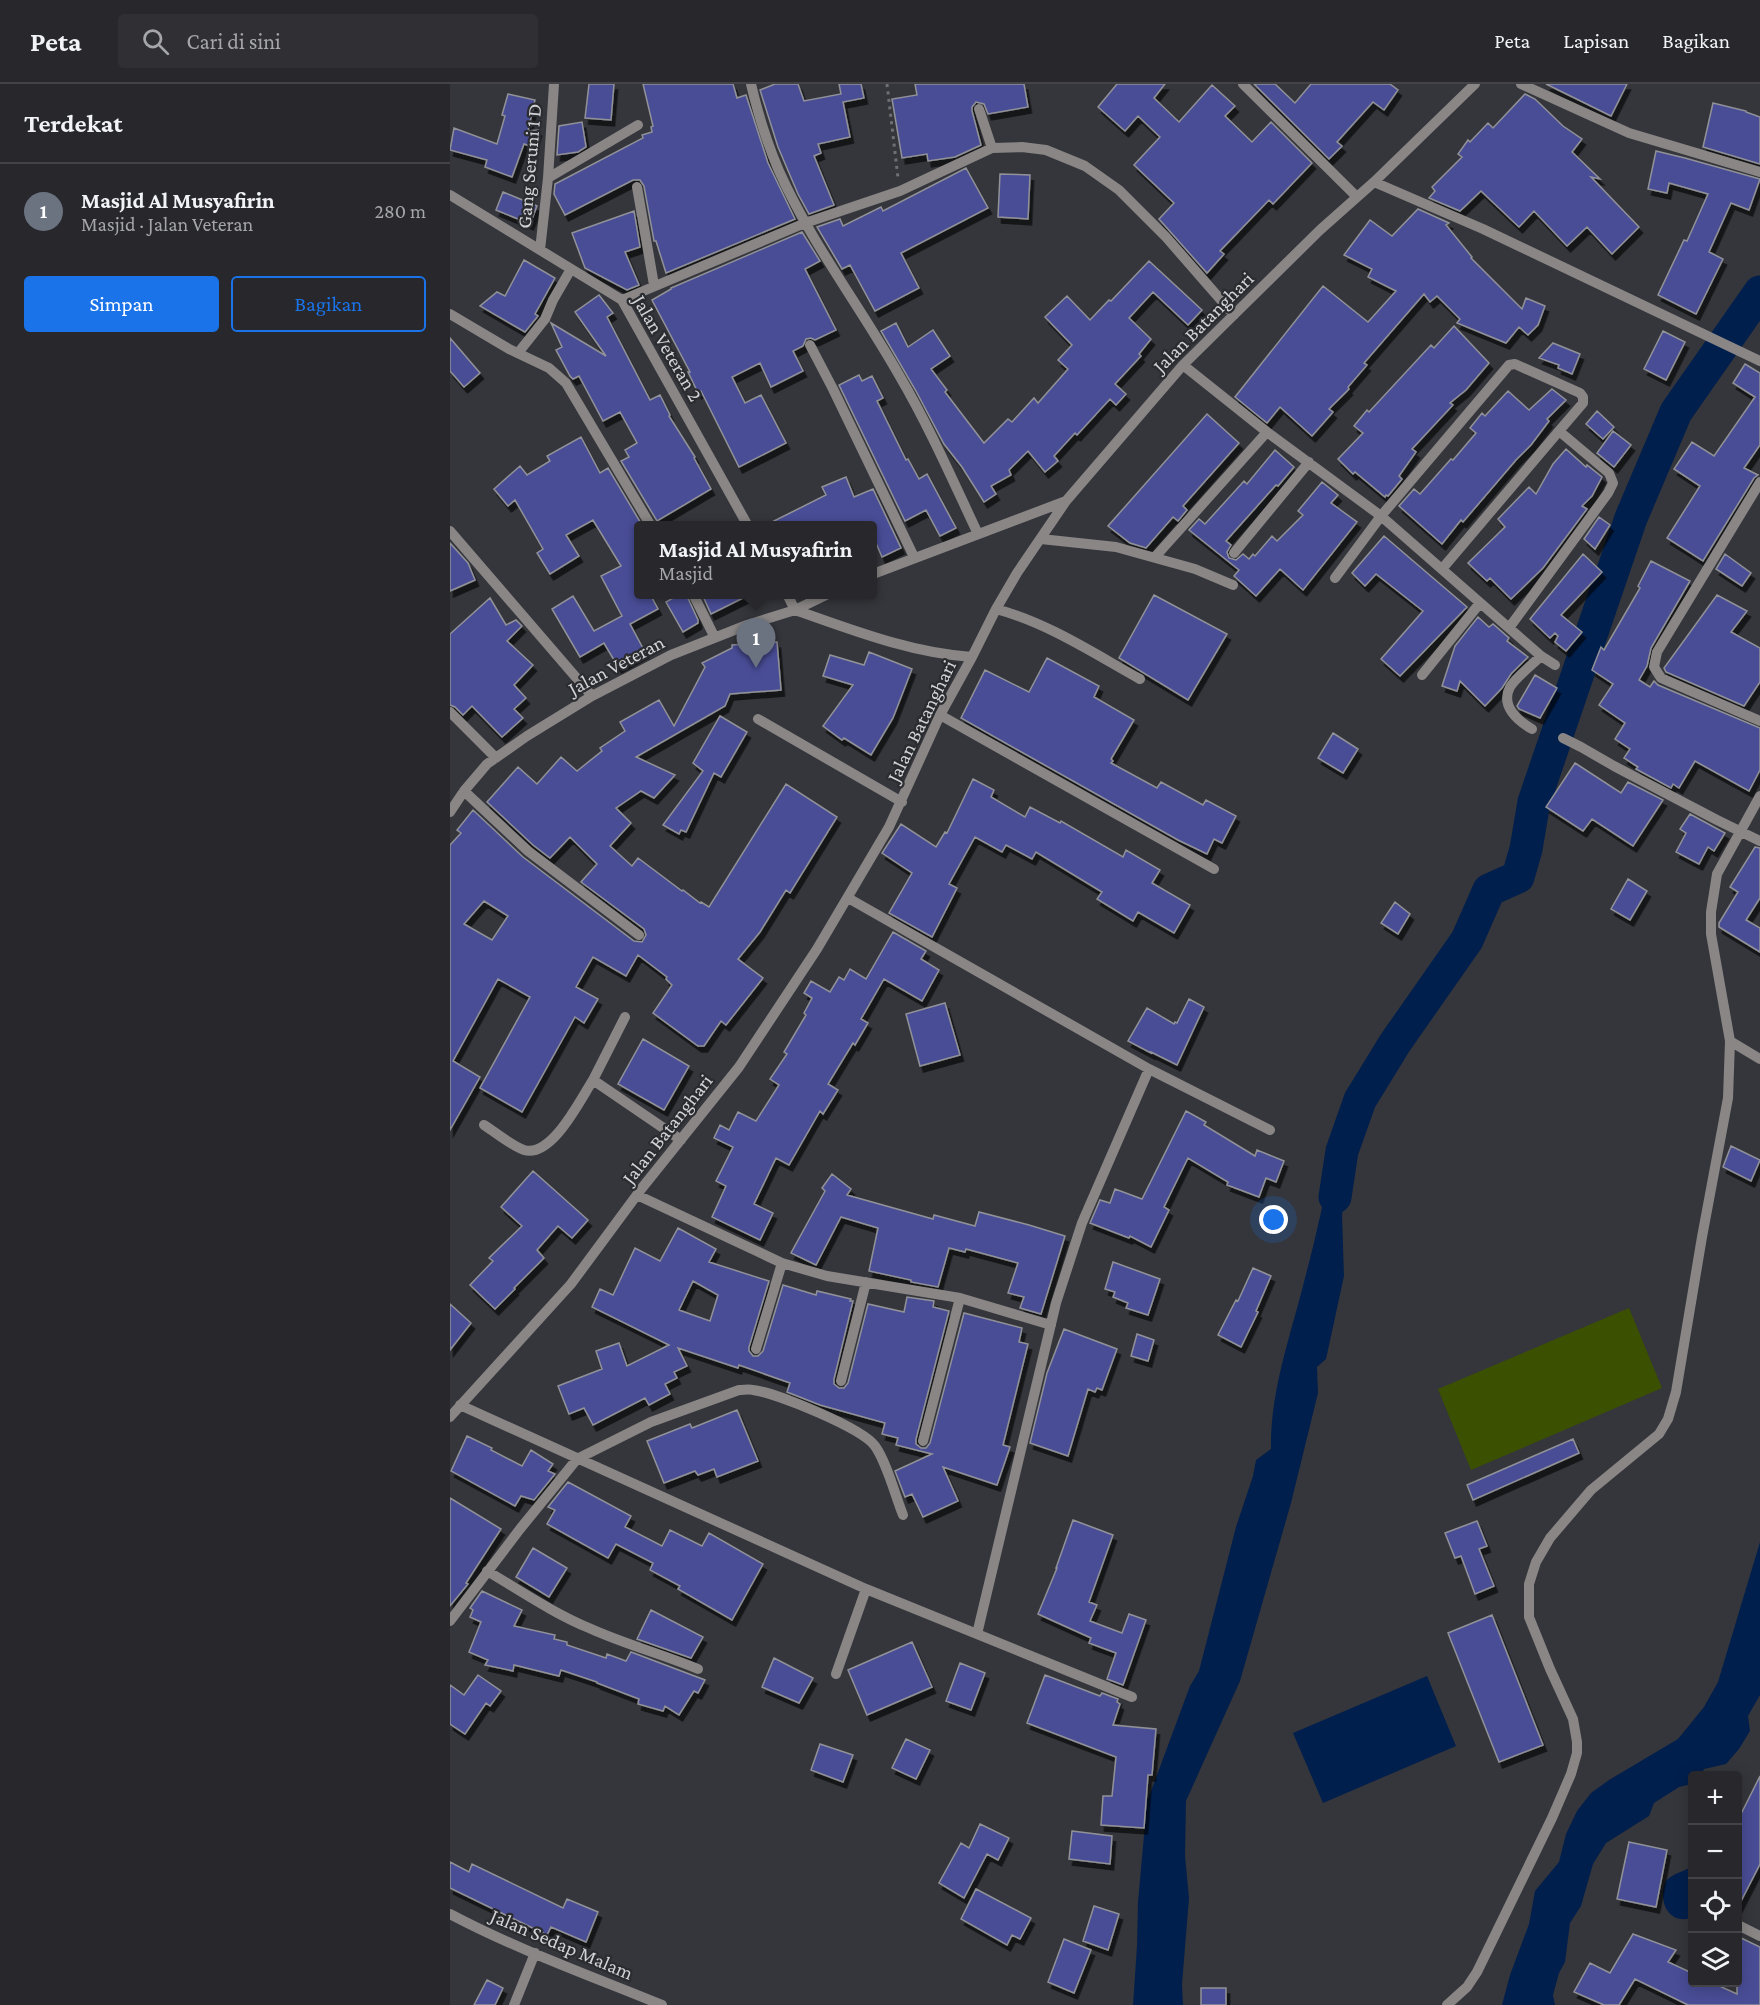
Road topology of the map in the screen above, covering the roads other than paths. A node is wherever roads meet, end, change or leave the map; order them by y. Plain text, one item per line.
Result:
1 (554, 84) edge
2 (751, 84) edge
3 (1243, 84) edge
4 (1475, 84) edge
5 (1521, 84) edge
6 (979, 109) dead end
7 (638, 125) dead end
8 (992, 148) junction
9 (1760, 172) edge
10 (548, 178) junction
11 (1374, 182) junction
12 (637, 187) dead end
13 (450, 195) edge
14 (1357, 197) junction
15 (806, 223) junction
16 (540, 250) junction
17 (571, 269) junction
18 (654, 285) junction
19 (622, 300) junction
20 (450, 314) edge
21 (1234, 315) junction
22 (810, 345) dead end
23 (518, 353) junction
24 (1760, 361) edge
25 (1184, 365) junction
26 (1559, 430) junction
27 (1266, 432) junction
28 (1309, 462) junction
29 (1760, 482) edge
30 (1066, 501) junction
31 (1381, 516) junction
32 (649, 521) edge
33 (746, 521) edge
34 (450, 531) edge
35 (978, 534) junction
36 (1041, 539) junction
37 (1234, 553) dead end
38 (914, 557) junction
39 (1155, 557) junction
40 (1442, 569) junction
41 (877, 571) edge
42 (1335, 578) dead end
43 (1233, 585) dead end
44 (696, 599) edge
45 (790, 599) edge
46 (818, 599) edge
47 (1480, 603) junction
48 (996, 609) junction
49 (795, 610) junction
50 (1509, 628) junction
51 (714, 636) junction
52 (1541, 656) junction
53 (972, 657) junction
54 (1555, 665) dead end
55 (1422, 675) dead end
56 (1140, 679) dead end
57 (592, 696) junction
58 (450, 712) edge
59 (940, 715) junction
60 (758, 720) dead end
61 (1760, 722) edge
62 (1532, 729) dead end
63 (1563, 738) dead end
64 (496, 758) junction
65 (464, 791) junction
66 (1760, 796) edge
67 (902, 802) junction
68 (450, 812) edge
69 (1741, 830) junction
70 (1760, 841) edge
71 (1214, 869) dead end
72 (848, 898) junction
73 (639, 935) dead end
74 (625, 1017) dead end
75 (1730, 1041) junction
76 (1760, 1059) edge
77 (1149, 1069) junction
78 (593, 1080) junction
79 (484, 1125) dead end
80 (1270, 1130) dead end
81 (681, 1140) junction
82 (638, 1195) junction
83 (782, 1263) junction
84 (866, 1282) junction
85 (960, 1298) junction
86 (1051, 1325) junction
87 (756, 1349) dead end
88 (841, 1381) dead end
89 (460, 1405) junction
90 (450, 1417) edge
91 (923, 1441) dead end
92 (577, 1458) junction
93 (903, 1515) dead end
94 (488, 1571) junction
95 (866, 1589) junction
96 (450, 1622) edge
97 (977, 1634) junction
98 (698, 1669) dead end
99 (836, 1674) dead end
100 (1132, 1697) dead end
101 (450, 1914) edge
102 (1742, 1927) edge
103 (1760, 1936) edge
104 (535, 1953) junction
105 (514, 2005) edge
106 (662, 2005) edge
107 (1447, 2005) edge

1 - 10 street, Gang Seruni 1 D
2 - 15 street
3 - 14 street
4 - 11 street, Jalan Batanghari
5 - 9 street
6 - 8 street
7 - 10 street
8 - 15 street
8 - 21 street
10 - 16 street, Gang Seruni 1 D
11 - 14 street, Jalan Batanghari
11 - 24 street
12 - 18 street
13 - 16 street, Jalan Veteran 2
14 - 21 street, Jalan Batanghari
15 - 18 street
15 - 35 street
16 - 17 street, Jalan Veteran 2
17 - 19 street, Jalan Veteran 2
17 - 23 street
18 - 19 street
19 - 33 street, Jalan Veteran 2
20 - 23 street
21 - 25 street, Jalan Batanghari
22 - 38 street
23 - 32 street
25 - 27 street
25 - 30 street, Jalan Batanghari
26 - 31 street
26 - 40 street
26 - 50 street
27 - 28 street
27 - 39 street
28 - 31 street
28 - 37 street
29 - 61 street
30 - 35 street
30 - 36 street, Jalan Batanghari
31 - 40 street
31 - 42 street
34 - 57 street
35 - 38 street
36 - 39 street
36 - 48 street, Jalan Batanghari
38 - 41 street
39 - 43 street
40 - 47 street
44 - 51 street
45 - 49 street
46 - 49 street, Jalan Veteran
47 - 50 street
47 - 55 street
48 - 53 street, Jalan Batanghari
48 - 56 street
49 - 51 street, Jalan Veteran
49 - 53 street
50 - 52 street
51 - 57 street, Jalan Veteran
52 - 54 street
52 - 62 street
53 - 59 street, Jalan Batanghari
57 - 64 street, Jalan Veteran
58 - 64 street
59 - 67 street, Jalan Batanghari
59 - 71 street
60 - 67 street
63 - 69 street
64 - 65 street, Jalan Veteran
65 - 68 street, Jalan Veteran
65 - 73 street
66 - 69 street
67 - 72 street, Jalan Batanghari
69 - 70 street
69 - 75 street
72 - 77 street
72 - 81 street, Jalan Batanghari
74 - 78 street
75 - 76 street
75 - 107 street
77 - 80 street
77 - 86 street
78 - 79 street
78 - 81 street
81 - 82 street, Jalan Batanghari
82 - 83 street
82 - 89 street, Jalan Batanghari
83 - 84 street
83 - 87 street
84 - 85 street
84 - 88 street
85 - 86 street
85 - 91 street
86 - 97 street
89 - 90 street, Jalan Batanghari
89 - 92 street
92 - 93 street
92 - 94 street
92 - 95 street
94 - 96 street
94 - 98 street
95 - 97 street
95 - 99 street
97 - 100 street
101 - 104 street, Jalan Sedap Malam
102 - 103 street
104 - 105 street
104 - 106 street, Jalan Sedap Malam

